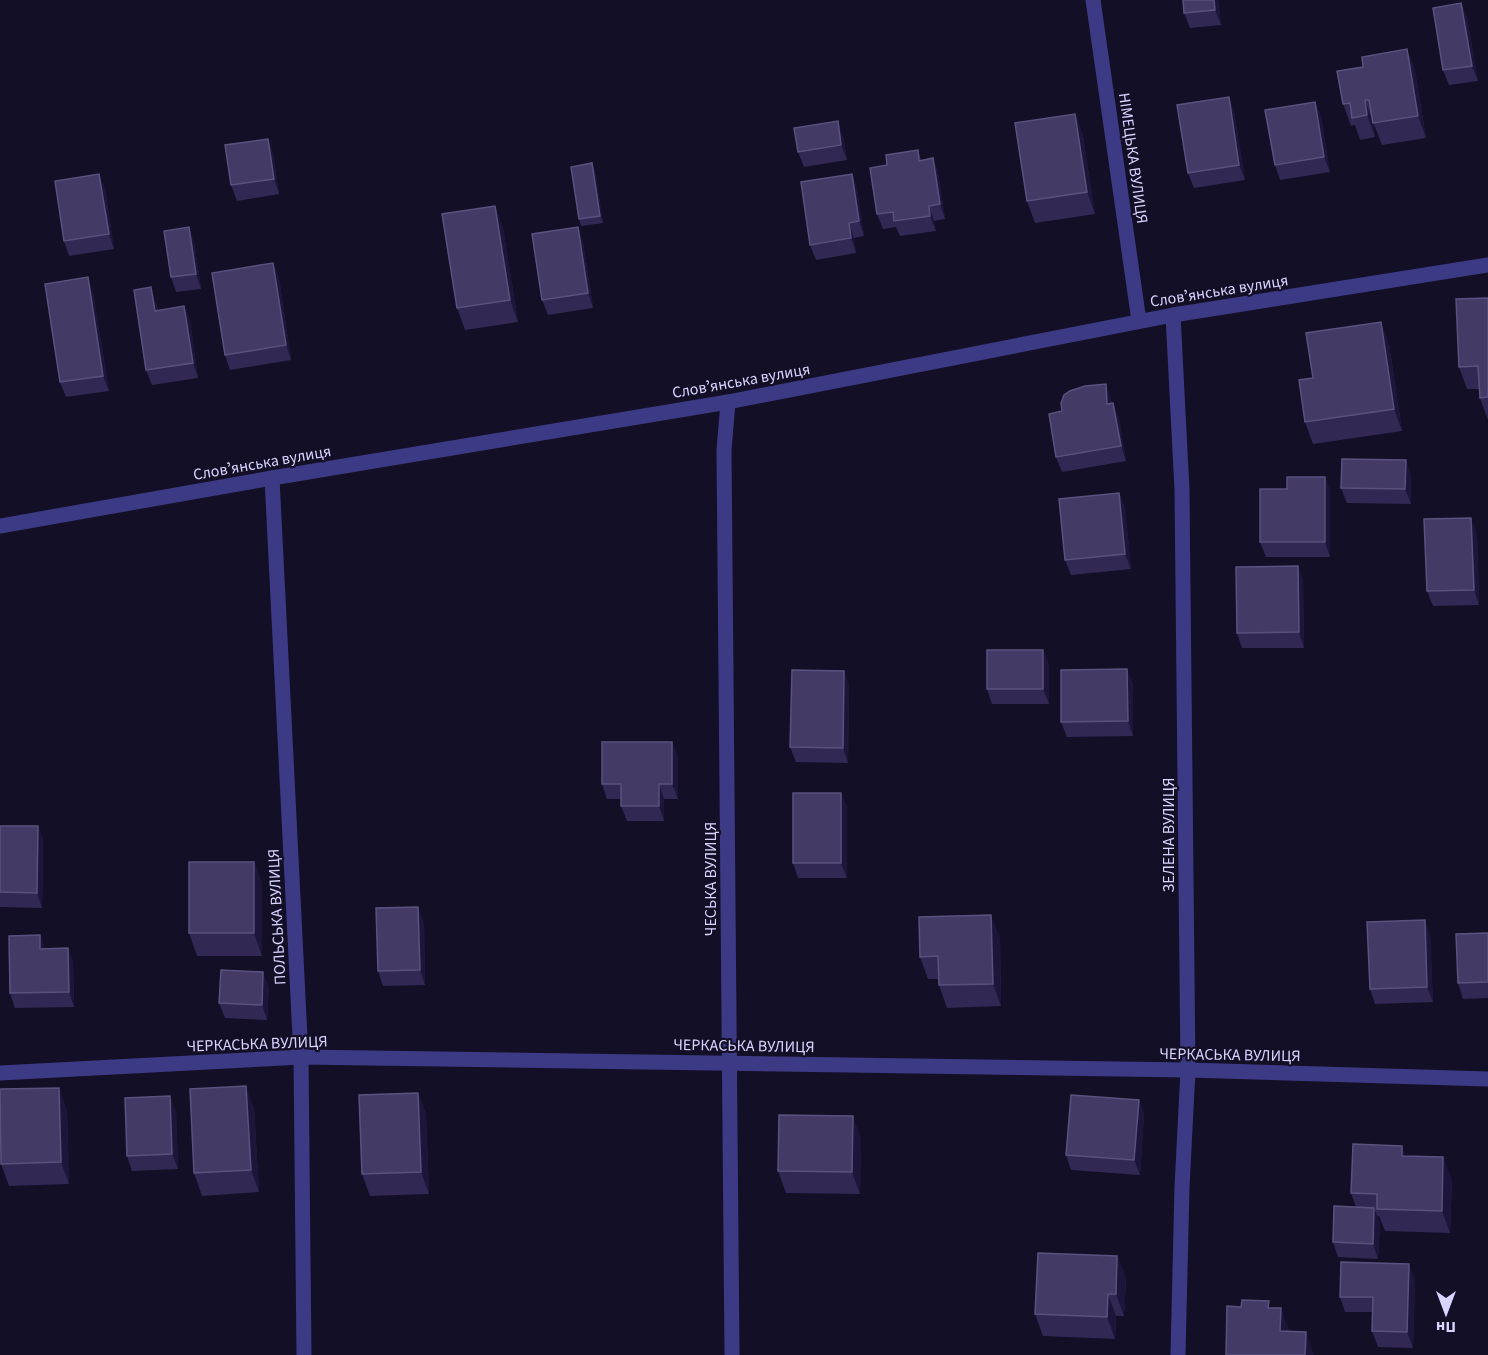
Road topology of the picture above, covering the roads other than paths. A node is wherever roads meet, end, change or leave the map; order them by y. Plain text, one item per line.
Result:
1 (1093, 0) edge
2 (1488, 265) edge
3 (1173, 315) junction
4 (1139, 321) junction
5 (728, 402) junction
6 (272, 478) junction
7 (0, 526) edge
8 (301, 1057) junction
9 (729, 1063) junction
10 (1188, 1070) junction
11 (0, 1073) edge
12 (1488, 1079) edge
13 (304, 1355) edge
14 (732, 1355) edge
15 (1178, 1355) edge

1 - 4 street, НІМЕЦЬКА ВУЛИЦЯ
2 - 3 street, Словʼянська вулиця
3 - 4 street, Словʼянська вулиця
3 - 10 street, ЗЕЛЕНА ВУЛИЦЯ
4 - 5 street, Словʼянська вулиця
5 - 6 street, Словʼянська вулиця
5 - 9 street, ЧЕСЬКА ВУЛИЦЯ
6 - 7 street, Словʼянська вулиця
6 - 8 street, ПОЛЬСЬКА ВУЛИЦЯ
8 - 9 street, ЧЕРКАСЬКА ВУЛИЦЯ
8 - 11 street, ЧЕРКАСЬКА ВУЛИЦЯ
8 - 13 street, ПОЛЬСЬКА ВУЛИЦЯ
9 - 10 street, ЧЕРКАСЬКА ВУЛИЦЯ
9 - 14 street, ЧЕСЬКА ВУЛИЦЯ
10 - 12 street, ЧЕРКАСЬКА ВУЛИЦЯ
10 - 15 street, ЗЕЛЕНА ВУЛИЦЯ

